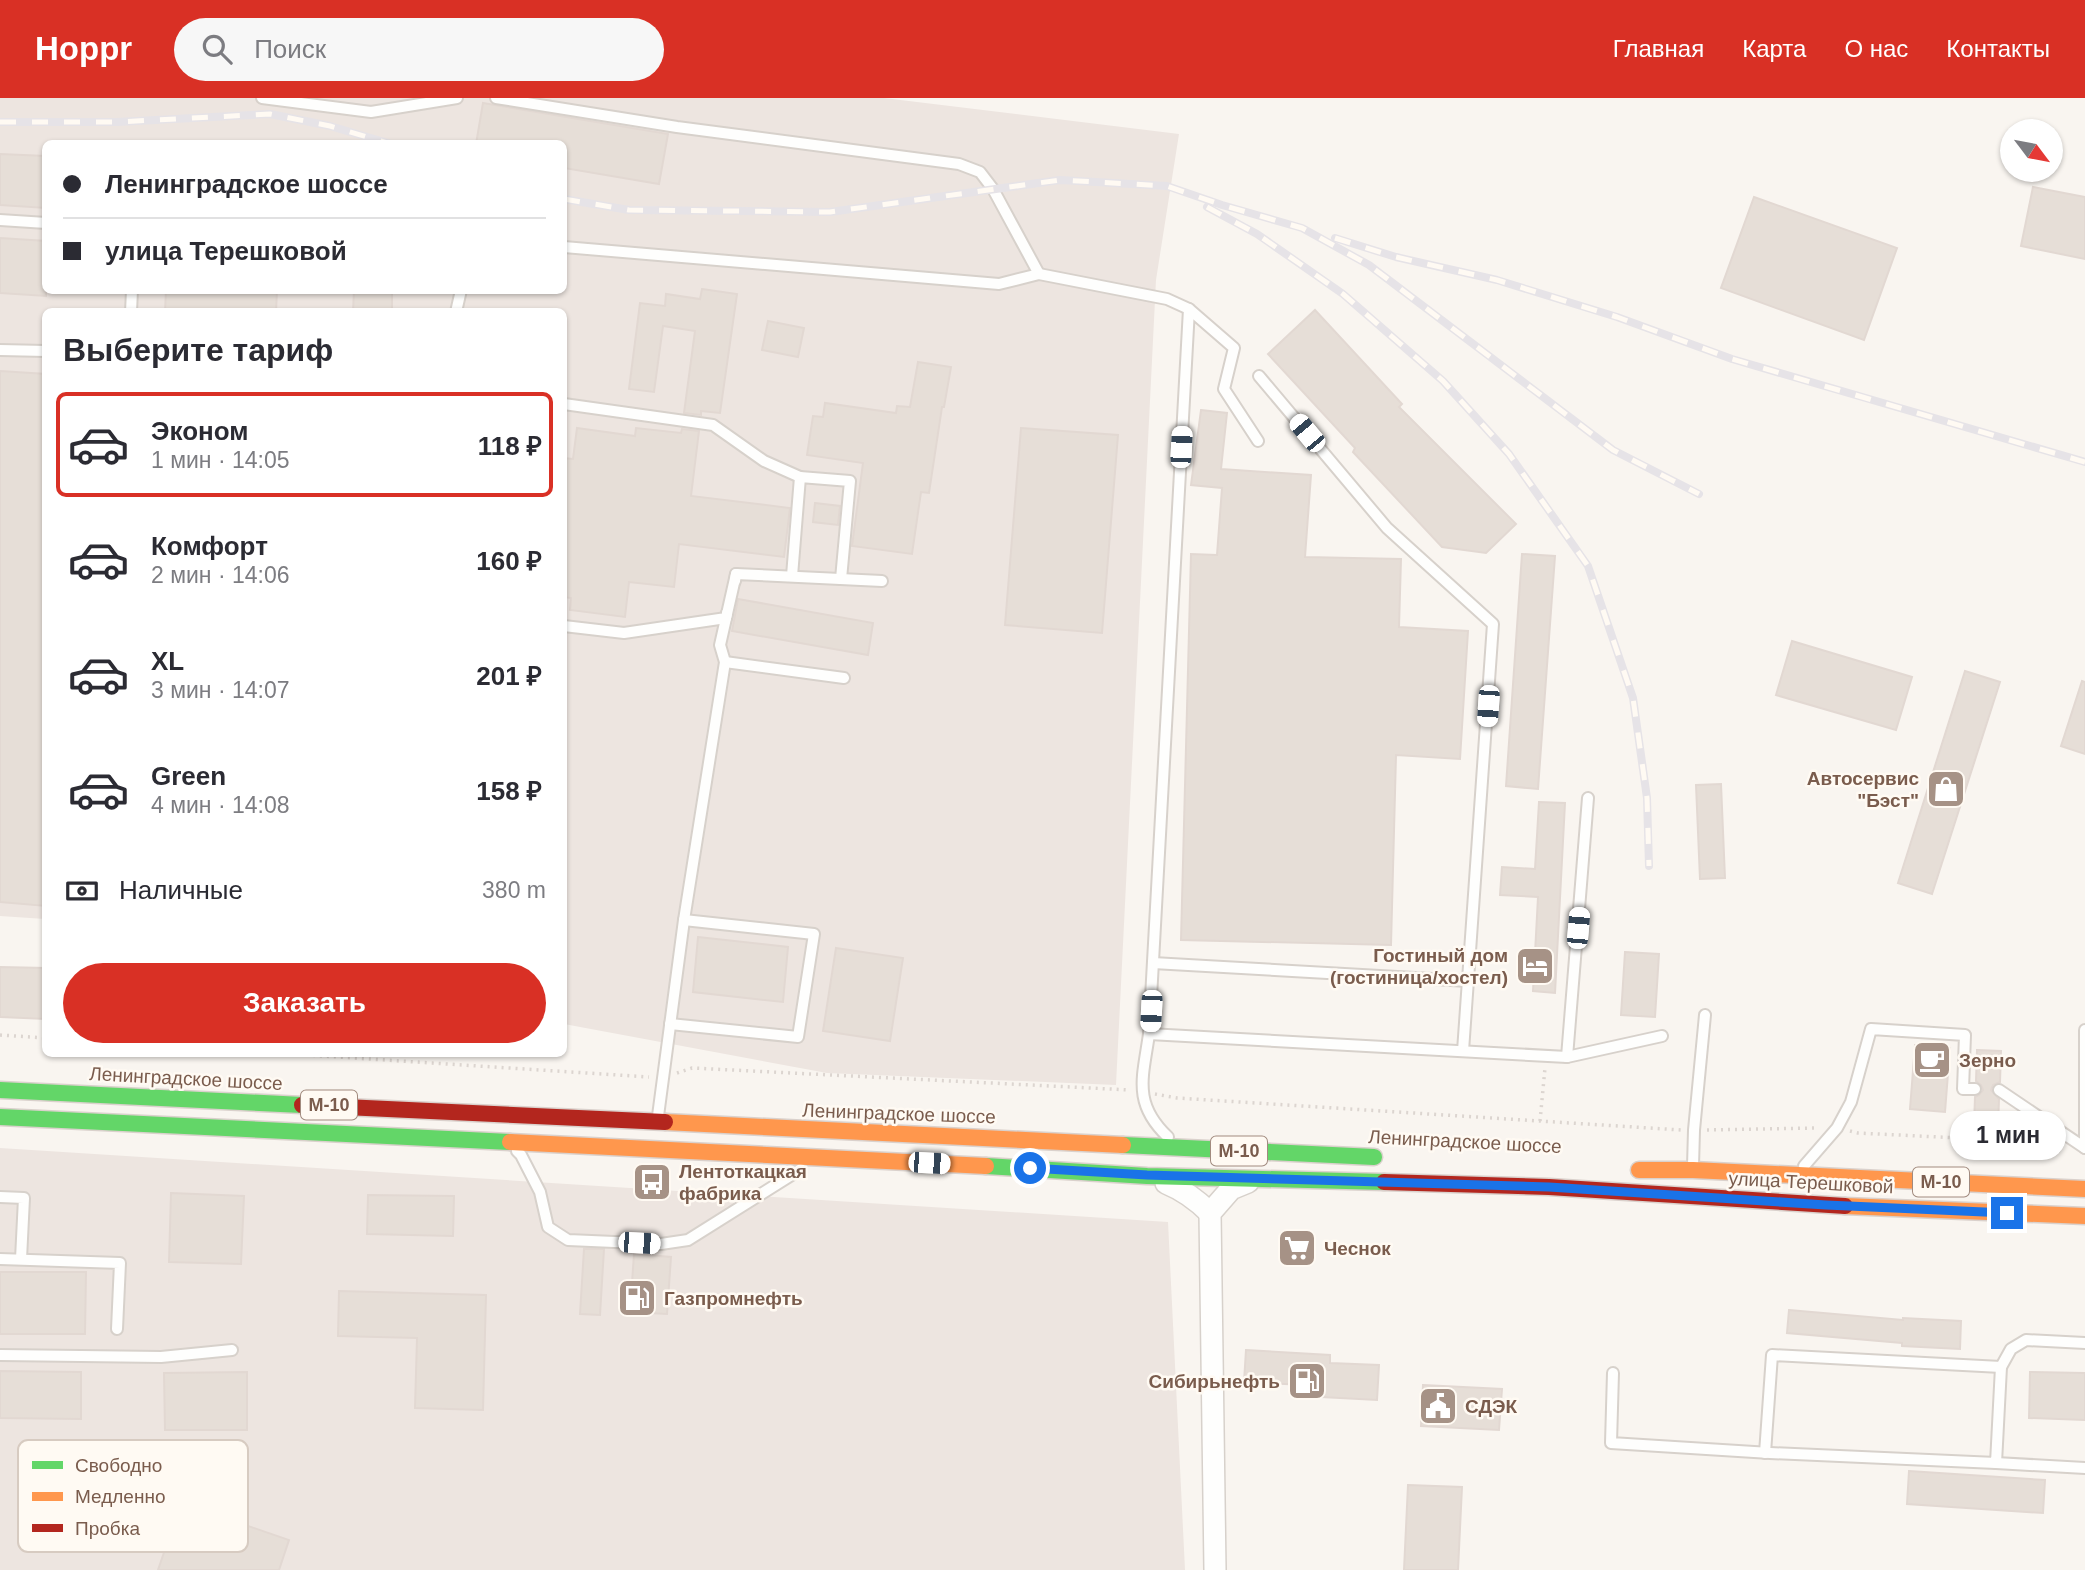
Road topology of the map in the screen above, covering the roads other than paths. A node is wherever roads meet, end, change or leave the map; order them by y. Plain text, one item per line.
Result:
1 (262, 98) edge
2 (457, 98) edge
3 (496, 98) edge
4 (0, 220) edge
5 (42, 223) edge
6 (567, 247) edge
7 (1039, 274) junction
8 (1189, 309) junction
9 (0, 350) edge
10 (42, 351) edge
11 (1259, 376) dead end
12 (567, 404) edge
13 (1258, 442) dead end
14 (800, 477) junction
15 (792, 576) junction
16 (841, 579) junction
17 (883, 581) dead end
18 (726, 618) junction
19 (567, 626) edge
20 (725, 662) junction
21 (844, 678) dead end
22 (1588, 798) dead end
23 (684, 920) junction
24 (1153, 963) junction
25 (1468, 981) junction
26 (1705, 1016) dead end
27 (670, 1024) junction
28 (2085, 1030) edge
29 (1149, 1034) junction
30 (1662, 1036) dead end
31 (1463, 1051) junction
32 (1567, 1057) junction
33 (1975, 1089) dead end
34 (0, 1090) edge
35 (1999, 1090) dead end
36 (0, 1117) edge
37 (657, 1123) junction
38 (506, 1142) junction
39 (1180, 1148) junction
40 (2085, 1148) edge
41 (655, 1151) junction
42 (828, 1158) junction
43 (1386, 1158) dead end
44 (1620, 1170) dead end
45 (1693, 1170) junction
46 (1147, 1175) junction
47 (1796, 1175) junction
48 (1255, 1179) junction
49 (2085, 1189) edge
50 (0, 1197) edge
51 (1210, 1213) junction
52 (2085, 1216) edge
53 (0, 1258) edge
54 (21, 1259) junction
55 (117, 1329) dead end
56 (2085, 1343) edge
57 (232, 1350) dead end
58 (0, 1355) edge
59 (2001, 1367) junction
60 (1613, 1373) dead end
61 (1765, 1453) junction
62 (1996, 1463) junction
63 (2085, 1468) edge
64 (1215, 1570) edge

1 - 2 lane
3 - 7 lane
4 - 5 lane
6 - 7 lane
7 - 8 lane
8 - 13 lane
8 - 24 lane
9 - 10 lane
11 - 25 lane
12 - 14 lane
14 - 15 lane
14 - 16 lane
15 - 16 lane
15 - 18 lane
16 - 17 lane
18 - 19 lane
18 - 20 lane
20 - 21 lane
20 - 23 lane
22 - 32 lane
23 - 27 lane
23 - 27 lane
24 - 25 lane
24 - 29 lane
25 - 31 lane
26 - 45 lane
27 - 37 lane
28 - 40 lane
29 - 31 lane
29 - 39 lane
30 - 32 lane
31 - 32 lane
33 - 47 lane
34 - 37 highway, Ленинградское шоссе / М-10
35 - 40 lane
36 - 38 highway, М-10
37 - 39 highway, Ленинградское шоссе / М-10
37 - 41 lane
38 - 41 highway, М-10
38 - 42 lane
39 - 43 highway, Ленинградское шоссе / М-10
41 - 42 highway, М-10
42 - 46 highway, М-10
44 - 45 highway, М-10
45 - 47 highway, М-10
46 - 48 highway, М-10
46 - 51 street
47 - 49 highway, улица Терешковой / М-10
48 - 51 street
48 - 52 highway, улица Терешковой / М-10
50 - 54 lane
51 - 64 street
53 - 54 lane
54 - 55 lane
56 - 59 lane
57 - 58 lane
59 - 61 lane
59 - 62 lane
60 - 61 lane
61 - 62 lane
62 - 63 lane

